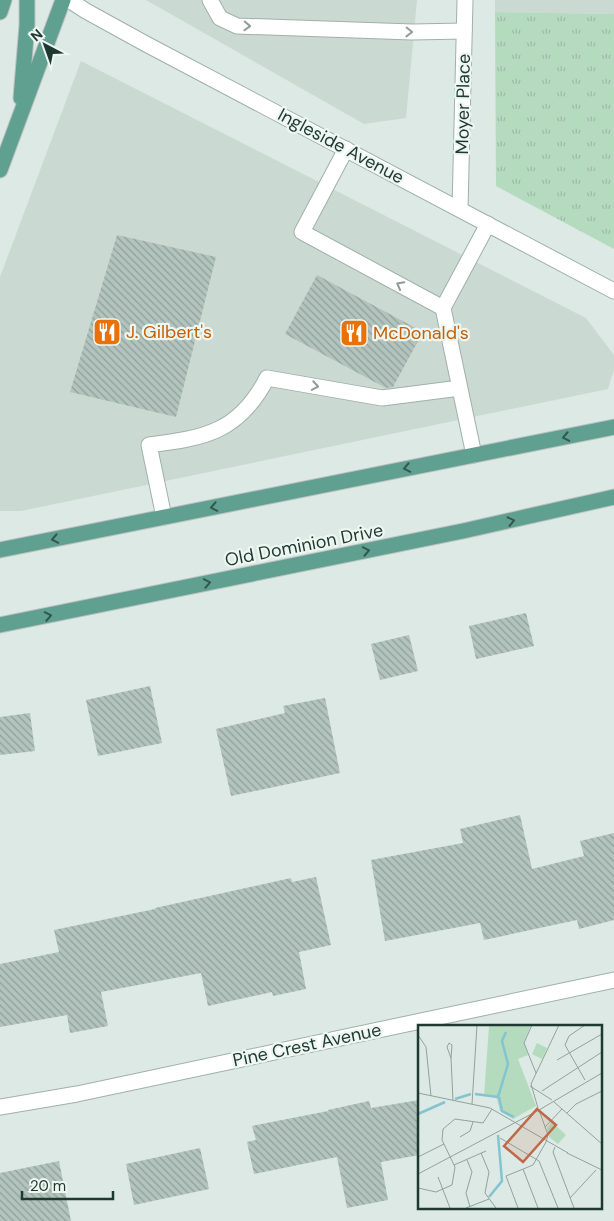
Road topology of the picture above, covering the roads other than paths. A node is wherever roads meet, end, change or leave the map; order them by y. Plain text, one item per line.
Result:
1 (4, 0) edge
2 (27, 0) edge
3 (63, 0) edge
4 (69, 0) edge
5 (210, 0) edge
6 (465, 0) edge
7 (0, 12) edge
8 (464, 31) junction
9 (19, 119) junction
10 (346, 149) junction
11 (0, 170) edge
12 (460, 209) junction
13 (488, 224) junction
14 (614, 291) edge
15 (444, 308) junction
16 (460, 388) junction
17 (614, 427) edge
18 (474, 455) junction
19 (614, 497) edge
20 (164, 517) junction
21 (0, 550) edge
22 (0, 625) edge
23 (614, 980) edge
24 (0, 1107) edge

1 - 7 main road
2 - 9 main road
3 - 9 main road
4 - 10 street, Ingleside Avenue
5 -> 8 street
6 - 8 street, Moyer Place
8 - 12 street, Moyer Place
9 - 11 main road
10 - 12 street, Ingleside Avenue
15 -> 10 street
12 - 13 street, Ingleside Avenue
13 - 14 street, Ingleside Avenue
13 - 15 street
15 - 16 street
16 - 18 street
20 -> 16 street
17 -> 18 main road
18 -> 20 main road
22 -> 19 main road, Old Dominion Drive
20 -> 21 main road
23 - 24 street, Pine Crest Avenue

